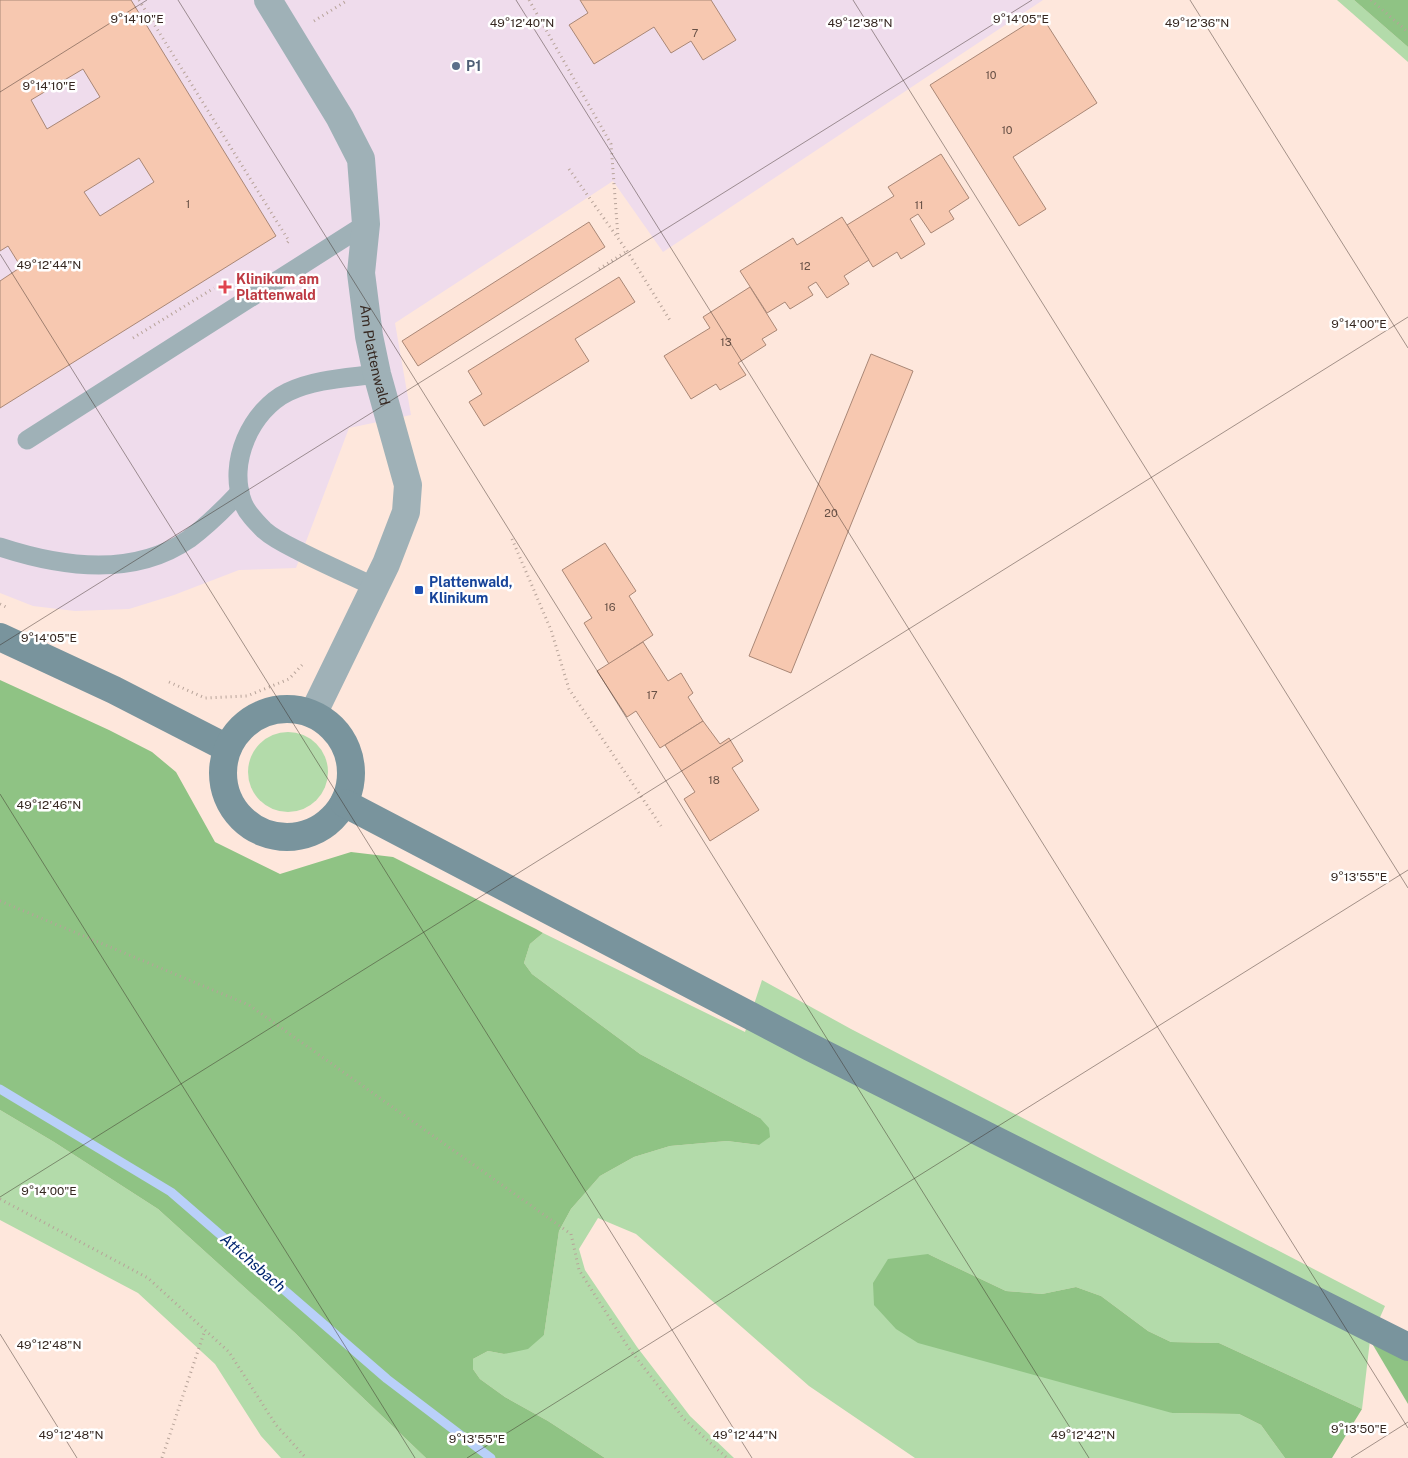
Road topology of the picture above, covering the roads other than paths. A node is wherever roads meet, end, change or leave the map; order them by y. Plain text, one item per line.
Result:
1 (268, 0) edge
2 (366, 224) junction
3 (377, 374) junction
4 (27, 440) dead end
5 (240, 492) junction
6 (0, 547) edge
7 (375, 587) junction
8 (0, 638) edge
9 (313, 714) junction
10 (228, 748) junction
11 (344, 803) junction
12 (1408, 1347) edge

1 - 2 street, Am Plattenwald
2 - 3 street, Am Plattenwald
2 - 4 lane
3 - 5 lane
3 - 7 street, Am Plattenwald
5 - 6 lane
5 - 7 lane
7 - 9 street, Am Plattenwald
8 - 10 street
9 - 10 street
9 - 11 street
10 - 11 street
11 - 12 street

